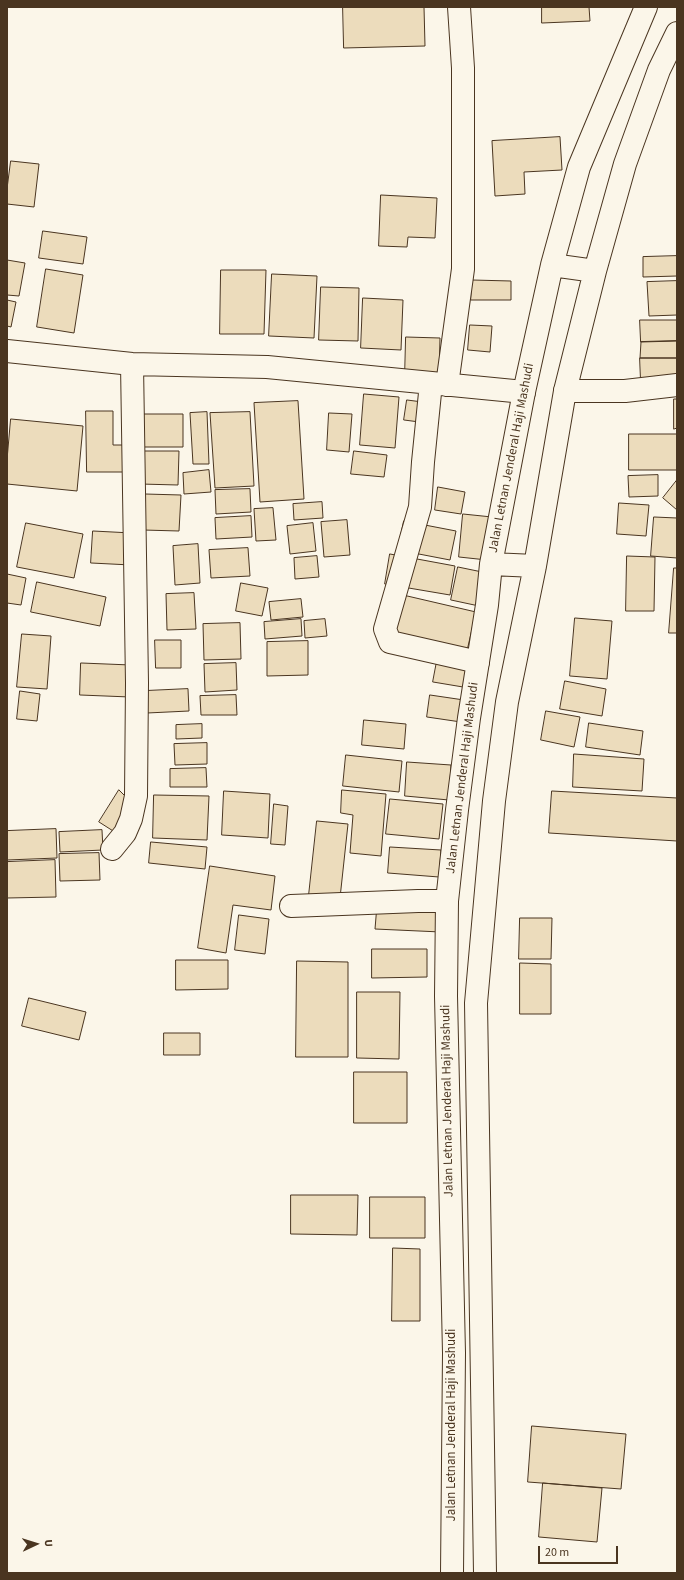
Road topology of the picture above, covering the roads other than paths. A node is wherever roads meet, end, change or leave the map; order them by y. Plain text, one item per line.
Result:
1 (459, 7) edge
2 (646, 7) edge
3 (677, 33) edge
4 (552, 265) junction
5 (595, 271) junction
6 (7, 351) edge
7 (132, 364) junction
8 (439, 384) junction
9 (677, 385) edge
10 (565, 391) junction
11 (524, 392) junction
12 (491, 564) junction
13 (535, 566) junction
14 (478, 662) junction
15 (112, 849) dead end
16 (447, 901) junction
17 (291, 906) dead end
18 (481, 1350) junction
19 (454, 1353) junction
20 (452, 1573) edge
21 (485, 1573) edge

1 - 8 main road
2 - 4 main road, Jalan Letnan Jenderal Haji Mashudi
3 - 5 main road
4 - 5 main road
4 - 11 main road, Jalan Letnan Jenderal Haji Mashudi
5 - 10 main road
6 - 7 main road
7 - 8 main road
7 - 15 main road
8 - 11 main road
8 - 14 main road
9 - 10 main road
10 - 13 main road
11 - 12 main road, Jalan Letnan Jenderal Haji Mashudi
12 - 13 main road
12 - 14 main road, Jalan Letnan Jenderal Haji Mashudi
13 - 18 main road
14 - 16 main road, Jalan Letnan Jenderal Haji Mashudi
16 - 17 main road
16 - 19 main road, Jalan Letnan Jenderal Haji Mashudi
18 - 19 main road
18 - 21 main road
19 - 20 main road, Jalan Letnan Jenderal Haji Mashudi

